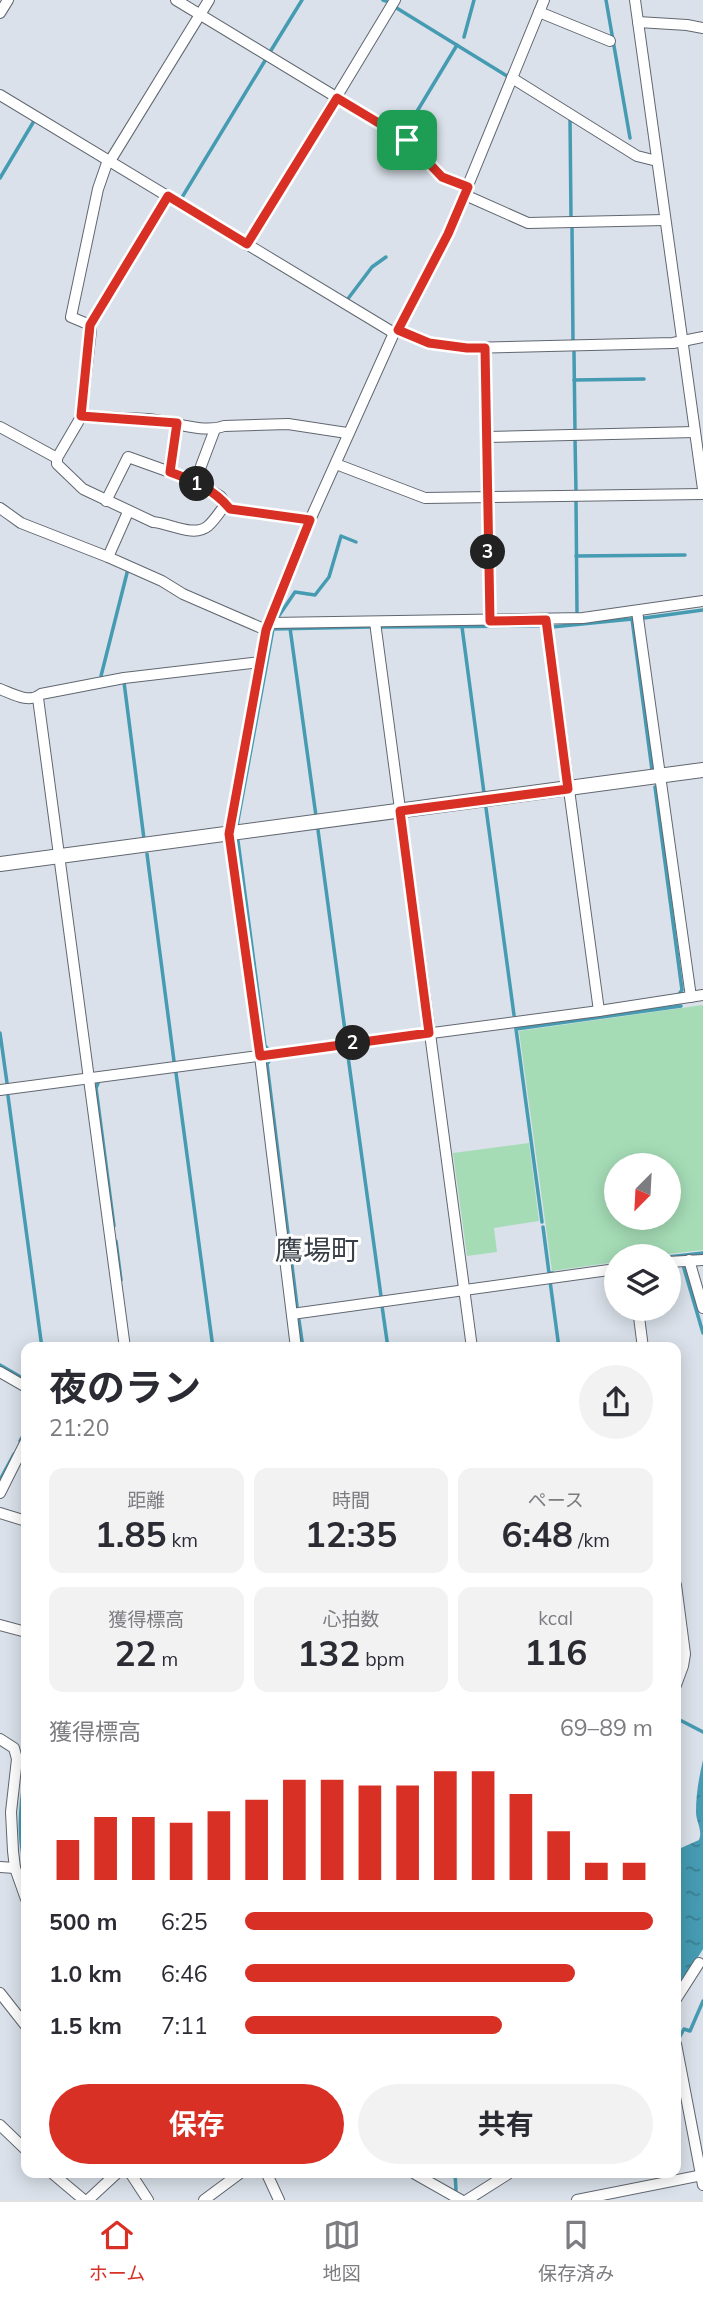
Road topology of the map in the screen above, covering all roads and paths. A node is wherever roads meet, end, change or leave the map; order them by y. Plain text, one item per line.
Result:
1 (8, 0) edge
2 (176, 0) edge
3 (209, 0) edge
4 (395, 0) edge
5 (544, 0) edge
6 (635, 0) edge
7 (539, 12) junction
8 (0, 13) edge
9 (200, 14) junction
10 (638, 22) junction
11 (703, 28) edge
12 (610, 41) dead end
13 (512, 78) junction
14 (0, 95) edge
15 (337, 98) junction
16 (109, 161) junction
17 (657, 161) junction
18 (467, 191) junction
19 (168, 196) junction
20 (665, 220) junction
21 (247, 244) junction
22 (90, 325) junction
23 (396, 331) junction
24 (703, 337) edge
25 (682, 341) junction
26 (485, 348) junction
27 (81, 416) junction
28 (177, 423) junction
29 (0, 427) edge
30 (215, 429) junction
31 (695, 432) junction
32 (347, 433) junction
33 (486, 437) junction
34 (57, 458) junction
35 (335, 464) junction
36 (170, 472) junction
37 (195, 481) junction
38 (703, 489) edge
39 (703, 494) edge
40 (487, 497) junction
41 (106, 501) junction
42 (226, 504) junction
43 (0, 508) edge
44 (128, 512) junction
45 (310, 520) junction
46 (108, 557) junction
47 (703, 601) edge
48 (637, 611) junction
49 (546, 620) junction
50 (490, 621) junction
51 (375, 622) junction
52 (268, 627) junction
53 (261, 662) junction
54 (0, 689) edge
55 (38, 698) junction
56 (703, 770) edge
57 (660, 777) junction
58 (568, 789) junction
59 (400, 811) junction
60 (229, 834) junction
61 (58, 856) junction
62 (0, 864) edge
63 (703, 995) edge
64 (691, 997) junction
65 (599, 1011) junction
66 (429, 1033) junction
67 (260, 1056) junction
68 (89, 1078) junction
69 (0, 1090) edge
70 (689, 1260) junction
71 (703, 1260) edge
72 (681, 1261) edge
73 (604, 1271) edge
74 (464, 1290) junction
75 (703, 1308) edge
76 (292, 1314) junction
77 (640, 1321) edge
78 (124, 1342) edge
79 (295, 1342) edge
80 (471, 1342) edge
81 (642, 1342) edge
82 (0, 1373) edge
83 (21, 1384) edge
84 (21, 1451) edge
85 (0, 1493) edge
86 (0, 1513) edge
87 (21, 1519) edge
88 (681, 1624) edge
89 (0, 1625) edge
90 (21, 1631) edge
91 (681, 1671) edge
92 (0, 1739) edge
93 (0, 1867) edge
94 (15, 1868) junction
95 (21, 1885) edge
96 (699, 1964) dead end
97 (681, 1991) edge
98 (0, 1993) edge
99 (21, 2017) edge
100 (681, 2070) edge
101 (0, 2125) edge
102 (21, 2145) edge
103 (58, 2178) edge
104 (111, 2178) edge
105 (134, 2178) edge
106 (234, 2178) edge
107 (269, 2178) edge
108 (422, 2178) edge
109 (502, 2178) edge
110 (702, 2178) edge
111 (86, 2200) edge
112 (148, 2200) edge
113 (204, 2200) edge
114 (279, 2200) edge
115 (461, 2200) edge
116 (467, 2200) edge
117 (577, 2200) edge

1 - 8 street
2 - 9 street
3 - 9 street
4 - 15 street
5 - 7 street
6 - 10 street
7 - 12 street
7 - 13 street
9 - 15 street
9 - 16 street
10 - 11 street
10 - 17 street
13 - 17 street
13 - 18 street
14 - 16 street
15 - 18 street
15 - 21 street
16 - 19 street
16 - 22 street
17 - 20 street
18 - 20 street
18 - 23 street
19 - 21 street
19 - 22 street
20 - 25 street
21 - 23 street
22 - 27 street
23 - 26 street
23 - 32 street
24 - 25 street
25 - 26 street
25 - 31 street
26 - 33 street
27 - 28 street
27 - 34 street
28 - 30 street
28 - 36 street
29 - 34 street
30 - 32 street
30 - 37 street
31 - 33 street
31 - 38 street
32 - 35 street
33 - 40 street
34 - 41 street
35 - 40 street
35 - 45 street
36 - 37 street
36 - 41 street
37 - 42 street
39 - 40 street
40 - 50 street
41 - 44 street
42 - 44 street
42 - 45 street
43 - 46 street
44 - 46 street
45 - 52 street
46 - 52 street
47 - 48 street
48 - 49 street
48 - 57 street
49 - 50 street
49 - 58 street
50 - 51 street
51 - 52 street
51 - 59 street
52 - 53 street
53 - 55 street
53 - 60 street
54 - 55 street
55 - 61 street
56 - 57 street
57 - 58 street
57 - 64 street
58 - 59 street
58 - 65 street
59 - 60 street
59 - 66 street
60 - 61 street
60 - 67 street
61 - 62 street
61 - 68 street
63 - 64 street
64 - 65 street
65 - 66 street
66 - 67 street
66 - 74 street
67 - 68 street
67 - 76 street
68 - 69 street
68 - 78 street
70 - 71 street
70 - 72 street
70 - 75 street
73 - 74 street
74 - 76 street
74 - 80 street
76 - 79 street
77 - 81 street
82 - 83 street
84 - 85 street
86 - 87 street
88 - 91 street
89 - 90 street
92 - 94 street
93 - 94 street
94 - 95 street
96 - 97 street
98 - 99 street
100 - 110 street
101 - 102 street
103 - 111 street
104 - 111 street
105 - 112 street
106 - 113 street
107 - 114 street
108 - 115 street
109 - 116 street
110 - 117 street

